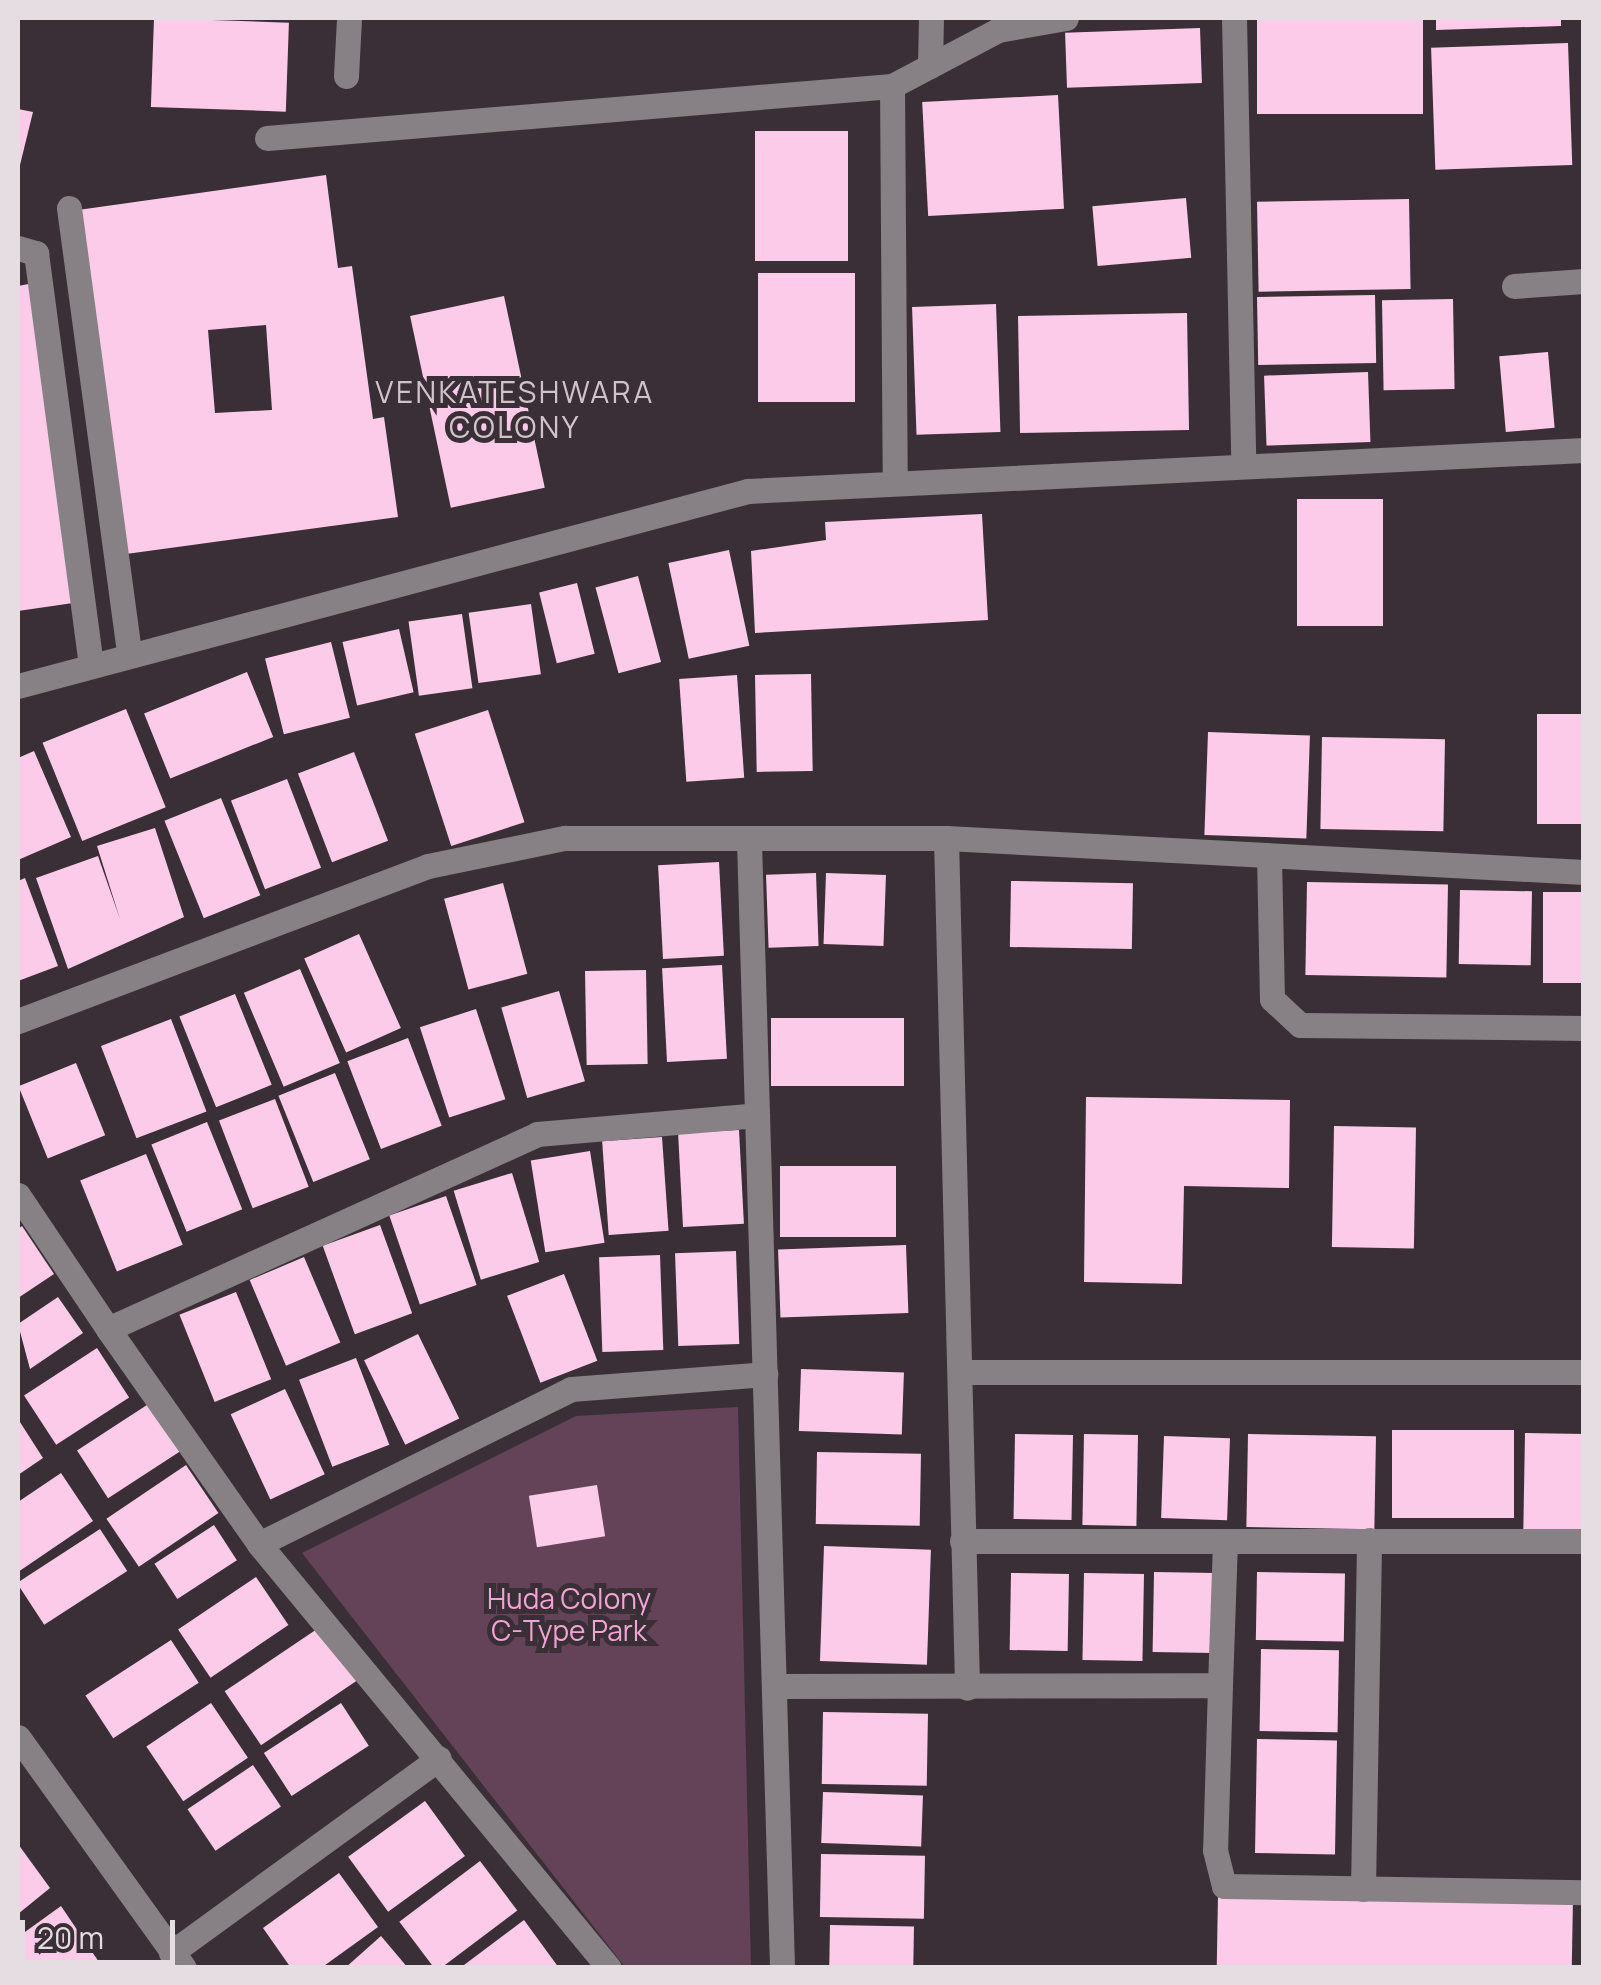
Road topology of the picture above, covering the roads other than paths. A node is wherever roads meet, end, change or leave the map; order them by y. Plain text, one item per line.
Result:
1 (349, 18) edge
2 (931, 18) edge
3 (1066, 18) edge
4 (1234, 18) edge
5 (997, 24) edge
6 (930, 66) junction
7 (346, 76) dead end
8 (892, 86) junction
9 (266, 138) dead end
10 (69, 208) dead end
11 (18, 248) edge
12 (1584, 281) edge
13 (1514, 286) dead end
14 (1584, 450) edge
15 (1242, 463) junction
16 (895, 482) junction
17 (129, 653) junction
18 (91, 664) junction
19 (18, 686) edge
20 (946, 838) junction
21 (749, 841) junction
22 (1269, 856) junction
23 (1584, 872) edge
24 (18, 1021) edge
25 (1584, 1028) edge
26 (757, 1115) junction
27 (18, 1195) edge
28 (108, 1329) junction
29 (960, 1372) junction
30 (1584, 1372) edge
31 (764, 1374) junction
32 (1369, 1540) junction
33 (1584, 1540) edge
34 (962, 1541) junction
35 (1225, 1541) junction
36 (259, 1544) junction
37 (1220, 1685) junction
38 (775, 1686) junction
39 (967, 1688) junction
40 (18, 1738) edge
41 (439, 1758) junction
42 (1363, 1888) junction
43 (1584, 1892) edge
44 (178, 1960) edge
45 (609, 1968) edge
46 (782, 1968) edge

1 - 7 street
2 - 6 street
3 - 5 street
4 - 15 street
5 - 6 street
6 - 8 street
8 - 9 street
8 - 16 street
10 - 17 street
11 - 18 street
12 - 13 street
14 - 15 street
15 - 16 street
16 - 17 street
17 - 18 street
18 - 19 street
20 - 21 street
20 - 22 street
20 - 29 street
21 - 24 street
21 - 26 street
22 - 23 street
22 - 25 street
26 - 28 street
26 - 31 street
27 - 28 street
28 - 36 street
29 - 30 street
29 - 34 street
31 - 36 street
31 - 38 street
32 - 33 street
32 - 35 street
32 - 42 street
34 - 35 street
34 - 39 street
35 - 37 street
36 - 41 street
37 - 39 street
37 - 42 street
38 - 39 street
38 - 46 street
40 - 44 street
41 - 44 street
41 - 45 street
42 - 43 street

